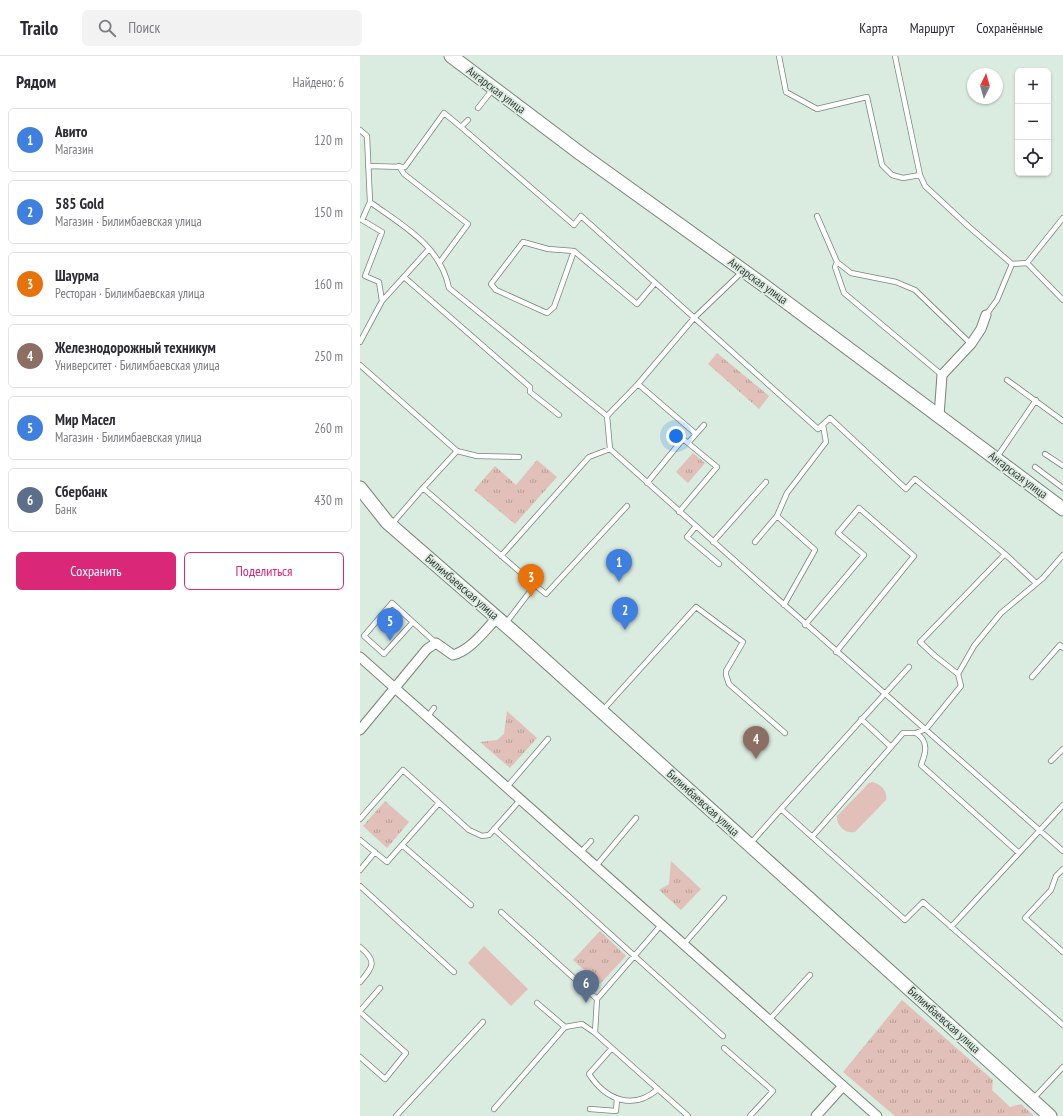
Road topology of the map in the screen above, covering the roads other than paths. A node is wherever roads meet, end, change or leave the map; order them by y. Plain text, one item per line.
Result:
1 (451, 56) edge
2 (779, 56) edge
3 (895, 56) edge
4 (493, 88) junction
5 (478, 108) dead end
6 (468, 120) dead end
7 (462, 127) junction
8 (360, 130) edge
9 (368, 166) junction
10 (399, 166) junction
11 (920, 175) junction
12 (370, 202) junction
13 (817, 216) dead end
14 (1063, 218) edge
15 (429, 249) junction
16 (574, 251) junction
17 (440, 262) junction
18 (837, 262) junction
19 (1028, 263) junction
20 (1012, 264) junction
21 (744, 271) junction
22 (404, 277) junction
23 (656, 283) junction
24 (1063, 300) edge
25 (382, 301) junction
26 (986, 315) joint
27 (694, 318) junction
28 (360, 342) edge
29 (971, 344) junction
30 (360, 365) edge
31 (942, 375) junction
32 (1007, 380) dead end
33 (638, 384) junction
34 (1036, 400) junction
35 (559, 415) dead end
36 (607, 416) junction
37 (939, 416) junction
38 (1063, 421) edge
39 (704, 425) dead end
40 (822, 425) junction
41 (696, 434) junction
42 (688, 443) junction
43 (610, 449) junction
44 (457, 451) junction
45 (1045, 454) dead end
46 (520, 457) dead end
47 (996, 458) junction
48 (1063, 466) edge
49 (1035, 467) dead end
50 (647, 482) junction
51 (766, 482) dead end
52 (360, 488) edge
53 (423, 488) junction
54 (1063, 488) edge
55 (627, 506) dead end
56 (1063, 509) edge
57 (679, 512) junction
58 (778, 516) junction
59 (391, 525) junction
60 (696, 526) junction
61 (713, 542) junction
62 (755, 542) dead end
63 (1005, 554) junction
64 (1063, 555) edge
65 (501, 556) junction
66 (719, 564) dead end
67 (1036, 583) junction
68 (535, 585) junction
69 (784, 606) junction
70 (501, 621) junction
71 (413, 622) junction
72 (805, 625) junction
73 (436, 643) junction
74 (1063, 648) edge
75 (836, 652) junction
76 (360, 657) edge
77 (909, 667) dead end
78 (958, 674) junction
79 (1032, 676) dead end
80 (396, 689) junction
81 (884, 694) junction
82 (434, 708) dead end
83 (602, 712) junction
84 (428, 716) junction
85 (861, 719) junction
86 (926, 729) junction
87 (360, 730) edge
88 (785, 733) dead end
89 (916, 733) junction
90 (548, 739) dead end
91 (891, 747) junction
92 (1063, 748) edge
93 (1051, 761) dead end
94 (507, 787) junction
95 (522, 799) junction
96 (439, 803) junction
97 (1063, 805) edge
98 (781, 809) junction
99 (636, 818) dead end
100 (360, 819) edge
101 (494, 830) junction
102 (1040, 832) junction
103 (812, 837) junction
104 (360, 840) edge
105 (591, 841) dead end
106 (402, 845) junction
107 (749, 845) junction
108 (374, 852) junction
109 (581, 852) junction
110 (1063, 852) edge
111 (1019, 853) junction
112 (596, 866) junction
113 (1063, 869) edge
114 (360, 870) edge
115 (360, 886) edge
116 (724, 898) dead end
117 (471, 905) dead end
118 (501, 912) dead end
119 (662, 924) junction
120 (951, 927) junction
121 (684, 944) junction
122 (360, 947) edge
123 (1063, 952) edge
124 (633, 956) junction
125 (454, 972) dead end
126 (810, 975) dead end
127 (360, 982) edge
128 (380, 988) dead end
129 (597, 999) junction
130 (537, 1004) dead end
131 (360, 1011) edge
132 (770, 1020) junction
133 (483, 1022) dead end
134 (1063, 1025) edge
135 (565, 1027) junction
136 (595, 1034) junction
137 (723, 1036) dead end
138 (612, 1048) junction
139 (724, 1048) dead end
140 (360, 1057) edge
141 (1063, 1067) edge
142 (843, 1086) junction
143 (658, 1089) junction
144 (617, 1099) junction
145 (1032, 1100) junction
146 (494, 1109) dead end
147 (590, 1109) dead end
148 (396, 1116) edge
149 (688, 1116) edge
150 (750, 1116) edge
151 (816, 1116) edge
152 (877, 1116) edge
153 (1050, 1116) edge

1 - 4 main road, Ангарская улица
2 - 11 lane
3 - 11 lane
4 - 5 lane
4 - 21 main road, Ангарская улица
6 - 7 lane
7 - 10 lane
7 - 23 lane
8 - 9 lane
9 - 10 lane
9 - 12 lane
10 - 17 lane
11 - 20 lane
12 - 15 lane
12 - 25 lane
13 - 18 lane
14 - 19 lane
15 - 17 lane
15 - 22 lane
16 - 16 lane
16 - 23 lane
17 - 36 lane
18 - 29 lane
18 - 31 lane
19 - 20 lane
19 - 24 lane
20 - 26 lane
21 - 27 lane
21 - 37 main road, Ангарская улица
22 - 25 lane
22 - 35 lane
23 - 27 lane
25 - 28 lane
26 - 29 street
27 - 33 lane
27 - 40 lane
29 - 31 street
30 - 44 lane
31 - 37 street
32 - 34 lane
33 - 36 lane
33 - 41 lane
34 - 38 lane
34 - 47 lane
36 - 43 lane
37 - 47 main road, Ангарская улица
39 - 41 lane
40 - 58 lane
40 - 63 lane
41 - 42 lane
42 - 50 lane
42 - 57 lane
43 - 50 lane
43 - 65 lane
44 - 46 lane
44 - 53 lane
45 - 48 lane
47 - 56 main road, Ангарская улица
49 - 54 lane
50 - 57 lane
51 - 61 lane
52 - 59 main road, Билимбаевская улица
53 - 59 lane
53 - 65 lane
55 - 68 lane
57 - 60 lane
58 - 62 lane
58 - 69 lane
59 - 70 main road, Билимбаевская улица
60 - 61 lane
60 - 66 lane
61 - 69 lane
63 - 67 lane
63 - 78 lane
64 - 67 lane
65 - 68 lane
67 - 78 lane
68 - 70 lane
69 - 72 lane
70 - 73 street
70 - 83 main road, Билимбаевская улица
71 - 71 lane
71 - 73 lane
72 - 75 lane
72 - 75 lane
73 - 80 street
74 - 79 lane
75 - 81 lane
76 - 80 street
77 - 81 lane
78 - 86 lane
80 - 84 street
80 - 87 street
81 - 85 lane
81 - 86 lane
82 - 84 lane
83 - 88 lane
83 - 107 main road, Билимбаевская улица
84 - 94 street
85 - 91 lane
85 - 98 lane
86 - 89 lane
86 - 102 lane
89 - 91 lane
89 - 111 lane
90 - 94 lane
91 - 103 lane
92 - 93 lane
94 - 95 street
95 - 101 lane
95 - 109 street
96 - 100 lane
96 - 101 lane
96 - 106 lane
97 - 102 lane
98 - 103 lane
98 - 107 lane
99 - 112 lane
101 - 124 lane
102 - 110 lane
102 - 111 lane
103 - 120 lane
104 - 108 lane
105 - 109 lane
106 - 108 lane
106 - 117 lane
107 - 145 main road, Билимбаевская улица
108 - 114 lane
109 - 112 street
111 - 120 lane
112 - 119 street
113 - 123 lane
115 - 125 lane
116 - 121 lane
118 - 129 lane
119 - 121 street
119 - 124 lane
120 - 134 lane
121 - 132 street
122 - 127 lane
124 - 129 lane
124 - 137 lane
126 - 132 lane
128 - 131 lane
129 - 136 lane
130 - 135 lane
131 - 140 lane
132 - 142 street
133 - 148 lane
135 - 136 lane
135 - 146 lane
136 - 138 lane
138 - 143 lane
138 - 144 lane
139 - 150 lane
141 - 145 lane
142 - 151 street
142 - 152 street
143 - 144 lane
143 - 149 lane
144 - 147 lane
145 - 153 main road, Билимбаевская улица

